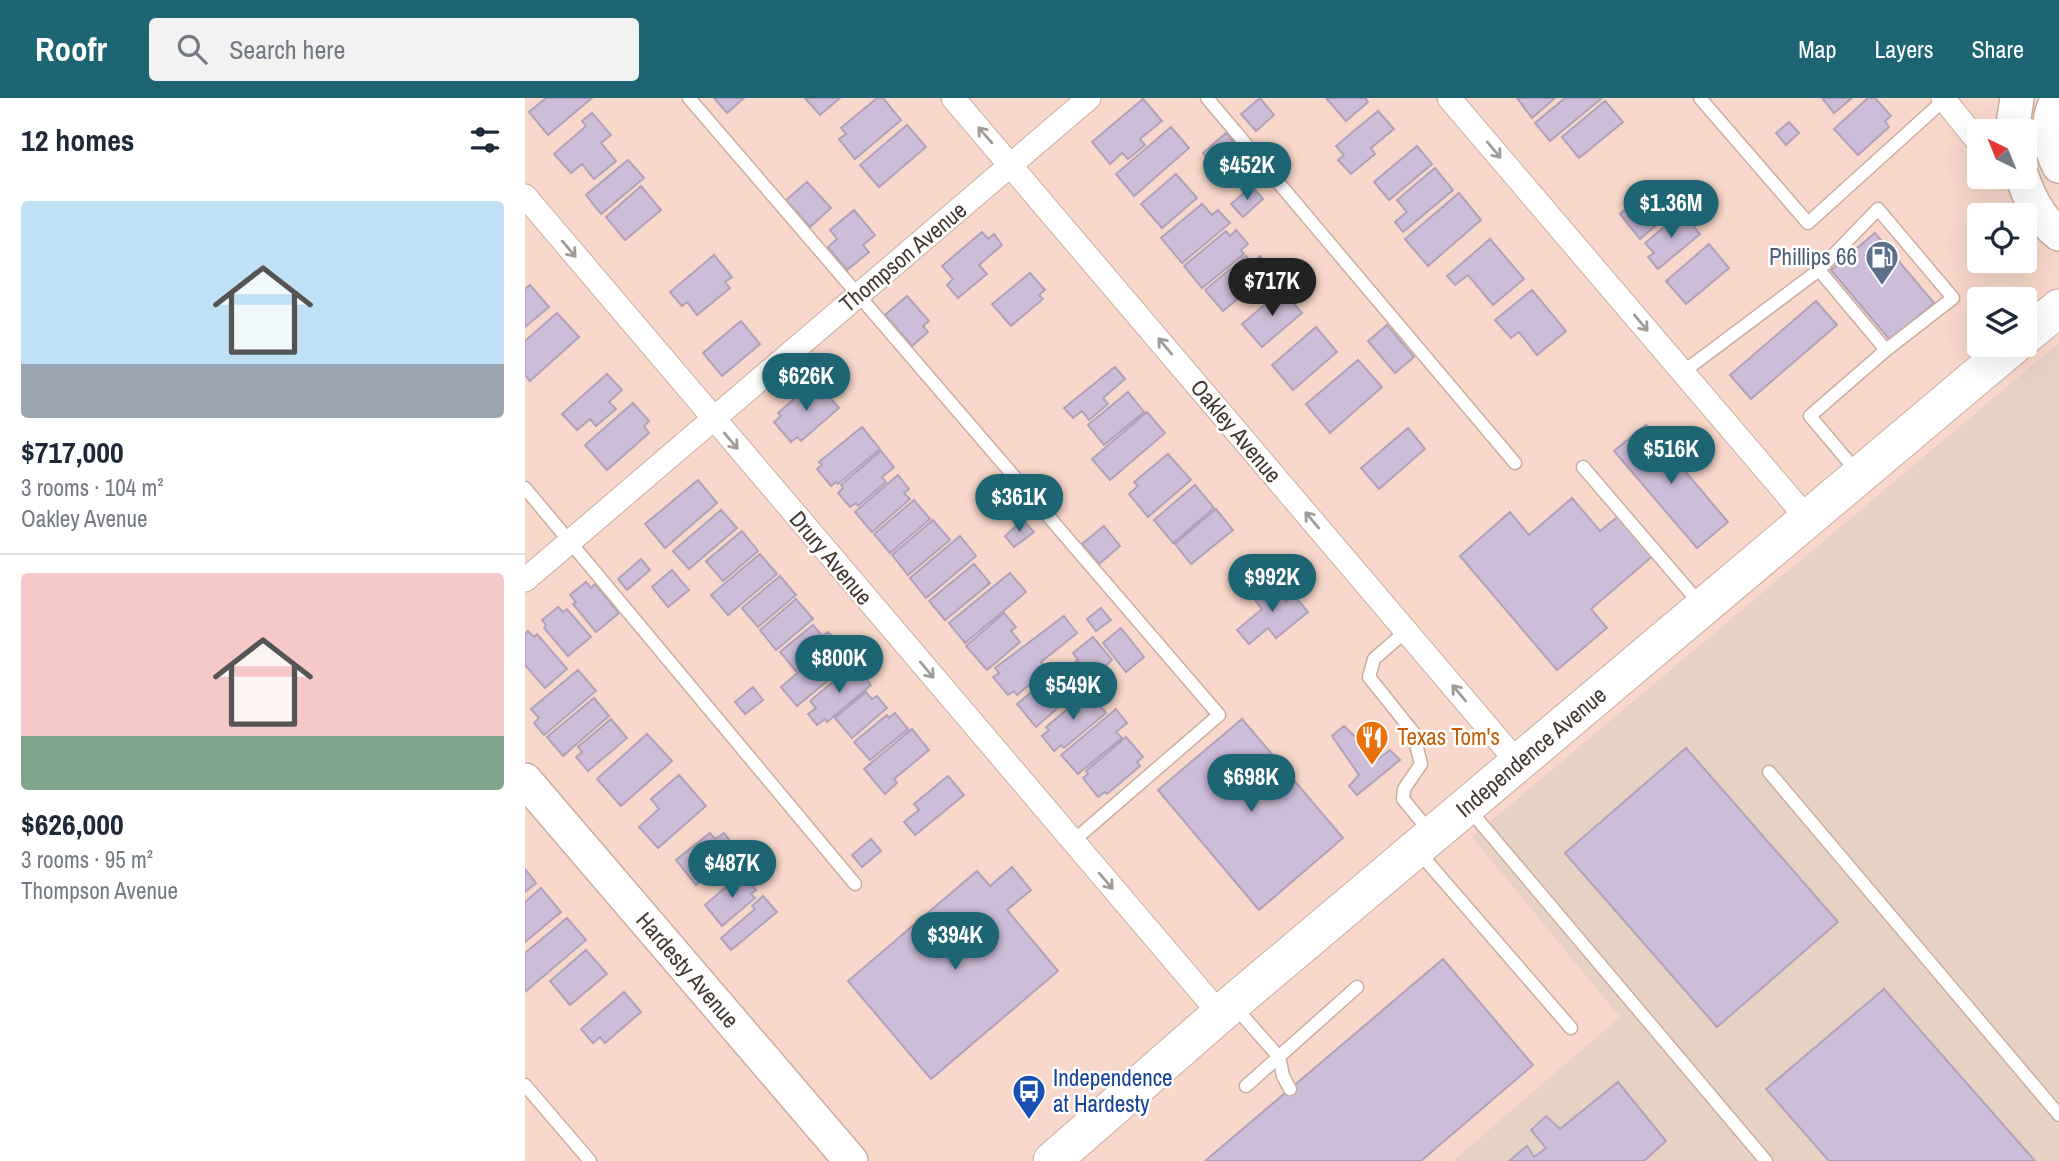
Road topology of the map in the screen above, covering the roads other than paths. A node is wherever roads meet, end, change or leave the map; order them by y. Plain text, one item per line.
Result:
1 (689, 98) edge
2 (953, 98) edge
3 (1089, 98) edge
4 (1207, 98) edge
5 (1449, 98) edge
6 (1700, 98) edge
7 (2017, 98) edge
8 (2059, 98) edge
9 (1943, 99) edge
10 (2014, 119) edge
11 (1967, 128) edge
12 (1011, 165) junction
13 (2059, 166) edge
14 (2025, 189) edge
15 (525, 196) edge
16 (2059, 234) edge
17 (1819, 270) junction
18 (858, 295) junction
19 (2059, 308) edge
20 (2037, 326) edge
21 (1885, 350) junction
22 (2000, 357) edge
23 (1683, 372) junction
24 (713, 419) junction
25 (1515, 463) dead end
26 (1583, 467) dead end
27 (1859, 474) junction
28 (525, 488) edge
29 (1807, 518) junction
30 (570, 541) junction
31 (525, 580) edge
32 (1703, 606) junction
33 (1406, 631) junction
34 (1519, 764) junction
35 (1769, 772) dead end
36 (525, 780) edge
37 (1468, 808) junction
38 (1072, 842) junction
39 (1425, 843) junction
40 (855, 884) dead end
41 (1357, 987) dead end
42 (1226, 1009) junction
43 (1570, 1028) dead end
44 (1279, 1057) junction
45 (525, 1085) edge
46 (1246, 1086) dead end
47 (1290, 1089) dead end
48 (2059, 1115) edge
49 (590, 1161) edge
50 (851, 1161) edge
51 (1052, 1161) edge
52 (1766, 1161) edge

1 - 18 lane
12 -> 2 street, Oakley Avenue
3 - 12 street, Thompson Avenue
4 - 25 lane
5 -> 23 street
6 - 9 lane
7 - 10 street
8 - 13 street
9 - 11 street
12 - 18 street, Thompson Avenue
33 -> 12 street, Oakley Avenue
14 - 16 street
15 -> 24 street, Drury Avenue
17 - 21 lane
17 - 21 lane
17 - 23 lane
18 - 24 street, Thompson Avenue
18 - 38 lane
19 - 20 main road
21 - 27 lane
22 - 27 main road, Independence Avenue
23 - 29 street
24 - 30 street, Thompson Avenue
24 -> 38 street, Drury Avenue
26 - 32 lane
27 - 29 main road, Independence Avenue
28 - 30 lane
29 - 32 main road, Independence Avenue
30 - 31 street, Thompson Avenue
30 - 40 lane
32 - 34 main road, Independence Avenue
34 -> 33 street, Oakley Avenue
33 - 39 lane
34 - 37 main road, Independence Avenue
35 - 48 lane
36 - 50 street, Hardesty Avenue
37 - 39 main road, Independence Avenue
37 - 52 lane
38 -> 42 street, Drury Avenue
39 - 42 main road, Independence Avenue
39 - 43 lane
41 - 44 lane
42 - 44 lane
42 - 51 main road, Independence Avenue
44 - 46 lane
44 - 47 lane
45 - 49 lane

